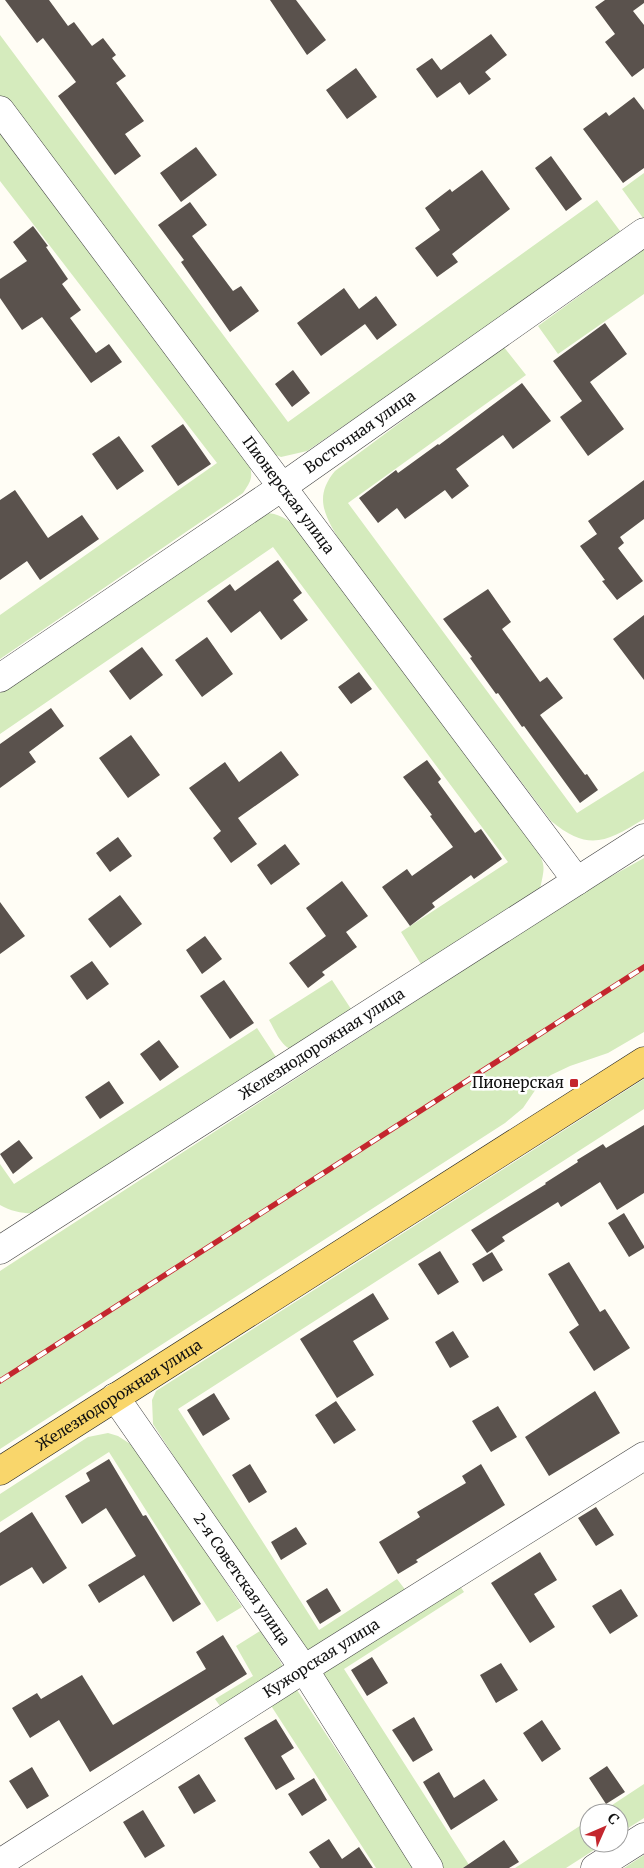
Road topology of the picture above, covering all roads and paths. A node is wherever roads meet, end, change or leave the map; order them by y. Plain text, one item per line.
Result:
1 (0, 110) edge
2 (644, 232) edge
3 (282, 487) junction
4 (0, 678) edge
5 (644, 838) edge
6 (577, 882) junction
7 (644, 1061) edge
8 (2, 1245) edge
9 (115, 1397) junction
10 (644, 1456) edge
11 (0, 1471) edge
12 (304, 1669) junction
13 (644, 1837) edge
14 (0, 1863) edge
15 (429, 1868) edge
16 (595, 1868) edge

1 - 3 street, Пионерская улица
2 - 3 street, Восточная улица
3 - 4 street, Восточная улица
3 - 6 street, Пионерская улица
5 - 6 street, Железнодорожная улица
6 - 8 street, Железнодорожная улица
7 - 9 main road, Железнодорожная улица
9 - 11 main road, Железнодорожная улица
9 - 12 street, 2-я Советская улица
10 - 12 street, Кужорская улица
12 - 14 street, Кужорская улица
12 - 15 street, 2-я Советская улица
13 - 16 street

